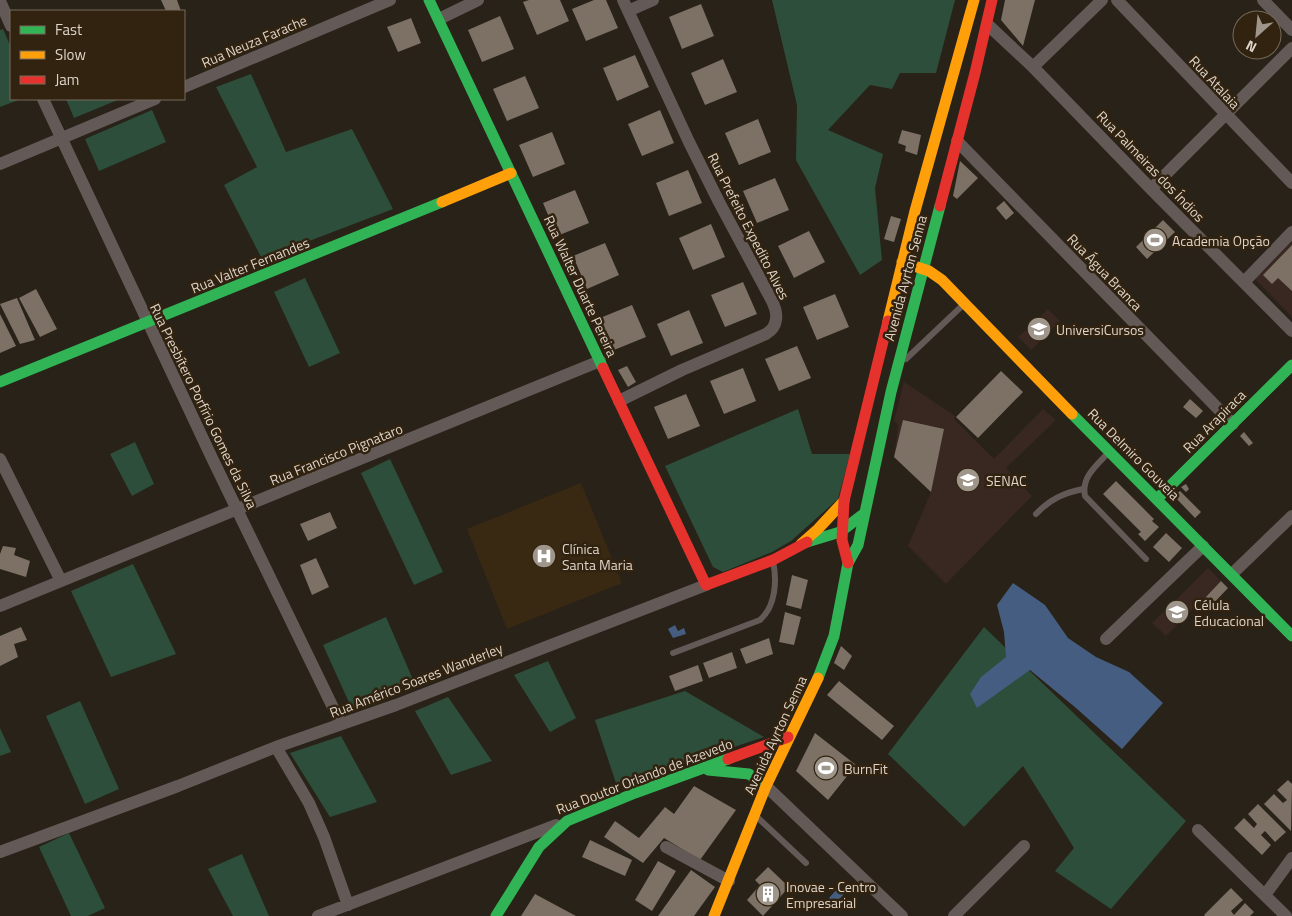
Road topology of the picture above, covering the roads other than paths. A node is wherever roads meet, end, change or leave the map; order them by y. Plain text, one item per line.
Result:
1 (390, 0) edge
2 (429, 0) edge
3 (478, 0) edge
4 (653, 0) edge
5 (974, 0) edge
6 (1102, 0) edge
7 (1117, 0) edge
8 (1264, 0) edge
9 (0, 1) edge
10 (989, 1) edge
11 (626, 6) edge
12 (438, 19) junction
13 (10, 24) edge
14 (987, 24) junction
15 (1292, 30) edge
16 (1292, 48) edge
17 (1033, 67) junction
18 (185, 87) edge
19 (44, 100) edge
20 (153, 100) edge
21 (1225, 114) junction
22 (61, 138) junction
23 (957, 141) junction
24 (0, 164) edge
25 (511, 173) junction
26 (1292, 183) edge
27 (1151, 189) junction
28 (1292, 232) edge
29 (902, 262) junction
30 (924, 269) junction
31 (1244, 282) junction
32 (920, 284) junction
33 (954, 294) junction
34 (964, 304) junction
35 (147, 322) junction
36 (1292, 331) edge
37 (600, 361) junction
38 (1292, 365) edge
39 (898, 367) junction
40 (0, 382) edge
41 (619, 401) junction
42 (1233, 424) junction
43 (1110, 451) junction
44 (0, 459) edge
45 (1083, 489) junction
46 (1157, 499) junction
47 (844, 501) junction
48 (238, 510) junction
49 (864, 514) junction
50 (1036, 514) dead end
51 (1292, 516) edge
52 (840, 532) junction
53 (801, 544) junction
54 (1203, 546) junction
55 (851, 558) junction
56 (1146, 559) dead end
57 (773, 560) junction
58 (1232, 574) junction
59 (61, 581) junction
60 (706, 585) junction
61 (0, 606) edge
62 (1292, 636) edge
63 (1106, 639) dead end
64 (673, 653) dead end
65 (341, 724) junction
66 (788, 737) junction
67 (276, 747) junction
68 (702, 769) junction
69 (766, 786) junction
70 (755, 815) junction
71 (567, 821) junction
72 (1198, 830) dead end
73 (511, 843) junction
74 (1024, 846) dead end
75 (666, 847) dead end
76 (0, 852) edge
77 (1292, 858) edge
78 (529, 861) junction
79 (806, 863) dead end
80 (729, 881) junction
81 (1265, 895) junction
82 (348, 905) junction
83 (318, 916) edge
84 (496, 916) edge
85 (714, 916) edge
86 (902, 916) edge
87 (954, 916) edge
88 (1286, 916) edge

1 - 18 street, Rua Neuza Farache
2 - 12 main road, Rua Walter Duarte Pereira
3 - 12 street
4 - 11 street, Rua Prefeito Expedito Alves
5 - 29 main road, Avenida Ayrton Senna
6 - 17 street
7 - 21 street, Rua Atalaia
8 - 15 street
9 - 13 street
10 - 14 main road, Avenida Ayrton Senna
11 - 41 street, Rua Prefeito Expedito Alves
12 - 25 main road, Rua Walter Duarte Pereira
14 - 17 street, Rua Palmeiras dos Índios
14 - 23 main road, Avenida Ayrton Senna
16 - 21 street
17 - 27 street, Rua Palmeiras dos Índios
19 - 22 street, Rua Presbítero Porfírio Gomes da Silva
20 - 22 street
21 - 26 street, Rua Atalaia
21 - 27 street
22 - 24 street
22 - 35 street, Rua Presbítero Porfírio Gomes da Silva
23 - 30 main road, Avenida Ayrton Senna
23 - 42 street, Rua Água Branca
25 - 35 main road, Rua Valter Fernandes
25 - 37 main road, Rua Walter Duarte Pereira
27 - 31 street, Rua Palmeiras dos Índios
28 - 31 street
29 - 30 main road, Rua Delmiro Gouveia
29 - 47 main road, Avenida Ayrton Senna
30 - 32 main road, Avenida Ayrton Senna
30 - 33 main road, Rua Delmiro Gouveia
31 - 36 street, Rua Palmeiras dos Índios
32 - 33 main road, Rua Delmiro Gouveia
32 - 39 main road, Avenida Ayrton Senna
33 - 34 main road, Rua Delmiro Gouveia
34 - 39 lane
34 - 43 main road, Rua Delmiro Gouveia
35 - 40 main road, Rua Valter Fernandes
35 - 48 street, Rua Presbítero Porfírio Gomes da Silva
37 - 41 main road, Rua Walter Duarte Pereira
37 - 48 street, Rua Francisco Pignataro
38 - 42 main road, Rua Arapiraca
39 - 49 main road, Avenida Ayrton Senna
41 - 60 main road, Rua Walter Duarte Pereira
42 - 46 main road, Rua Arapiraca
43 - 45 lane
43 - 46 main road, Rua Delmiro Gouveia
44 - 59 street
45 - 50 lane
45 - 56 lane
46 - 54 main road, Rua Delmiro Gouveia
47 - 52 main road, Avenida Ayrton Senna
47 - 53 main road
48 - 59 street, Rua Francisco Pignataro
48 - 65 street, Rua Presbítero Porfírio Gomes da Silva
49 - 52 main road, Rua Américo Soares Wanderley
49 - 55 main road, Avenida Ayrton Senna
51 - 58 street
52 - 53 main road, Rua Américo Soares Wanderley
52 - 55 main road, Avenida Ayrton Senna
53 - 57 main road, Rua Américo Soares Wanderley
54 - 58 main road, Rua Delmiro Gouveia
54 - 63 street
55 - 66 main road, Avenida Ayrton Senna
57 - 60 main road, Rua Américo Soares Wanderley
57 - 64 lane
58 - 62 main road, Rua Delmiro Gouveia
59 - 61 street, Rua Francisco Pignataro
60 - 65 street, Rua Américo Soares Wanderley
65 - 67 street, Rua Américo Soares Wanderley
66 - 68 main road, Rua Doutor Orlando de Azevedo
66 - 69 main road, Avenida Ayrton Senna
67 - 76 street, Rua Américo Soares Wanderley
67 - 82 street
68 - 69 main road
68 - 71 main road, Rua Doutor Orlando de Azevedo
69 - 70 main road, Avenida Ayrton Senna
69 - 86 street
70 - 79 lane
70 - 80 main road, Avenida Ayrton Senna
71 - 73 street, Rua Doutor Orlando de Azevedo
71 - 78 main road
72 - 81 street
73 - 78 street
73 - 82 street, Rua Doutor Orlando de Azevedo
74 - 87 street
75 - 80 street
77 - 81 street
78 - 84 main road
80 - 85 main road, Avenida Ayrton Senna
81 - 88 street
82 - 83 street, Rua Doutor Orlando de Azevedo

